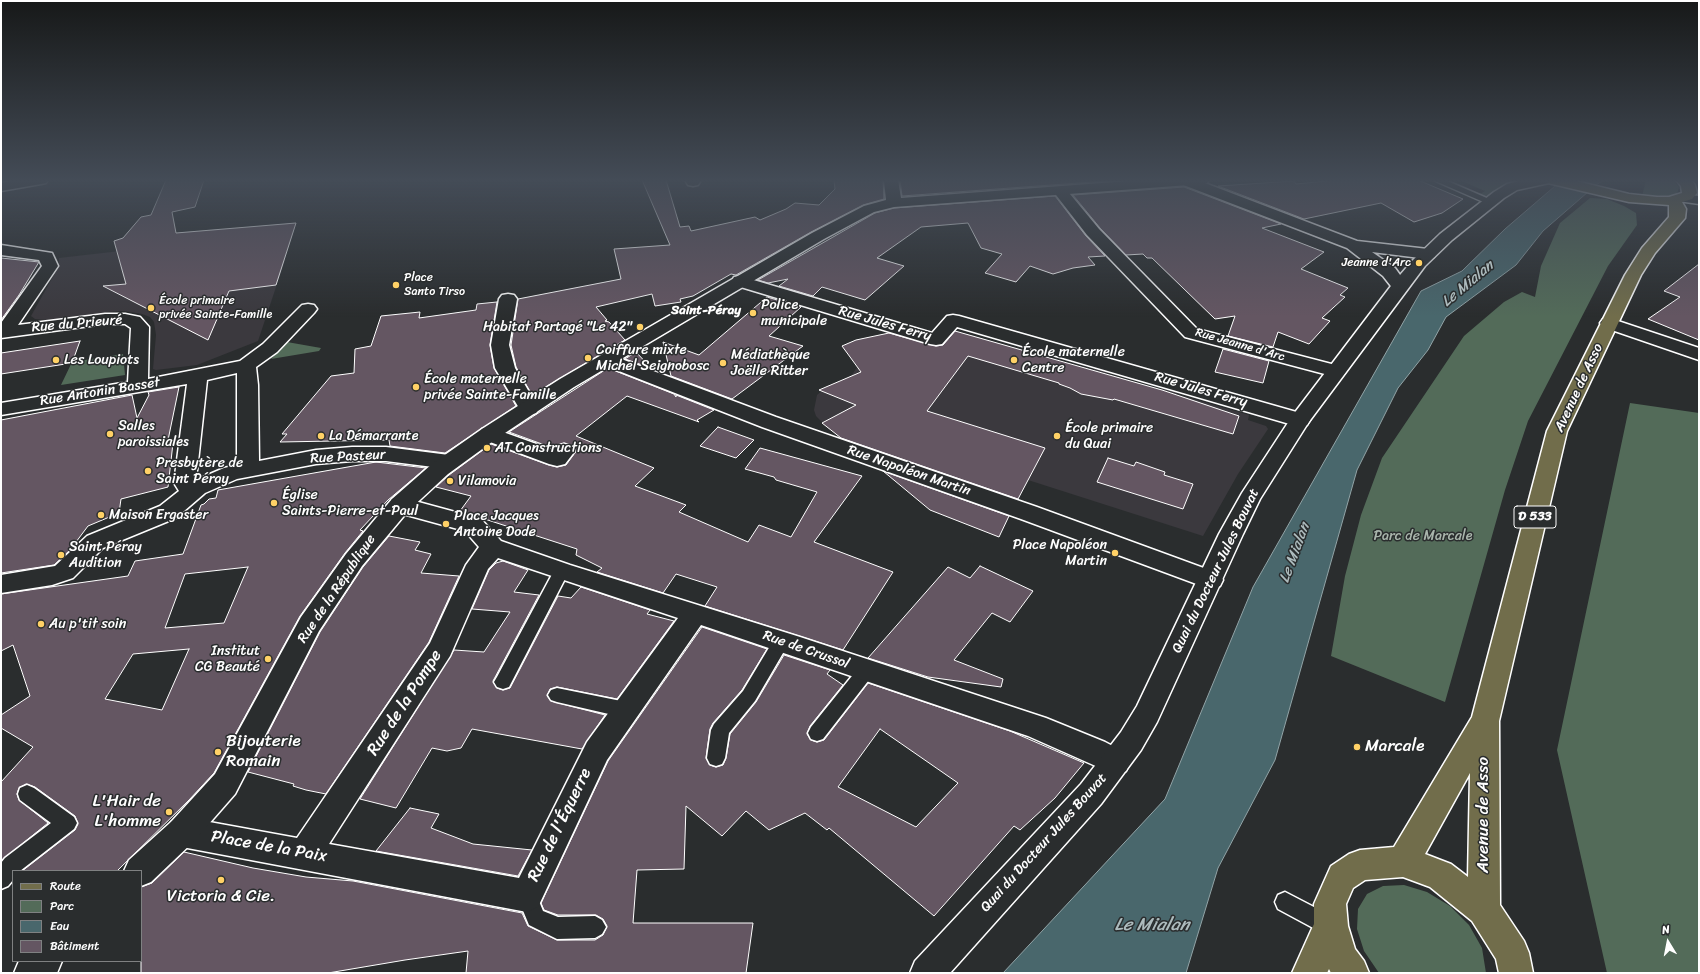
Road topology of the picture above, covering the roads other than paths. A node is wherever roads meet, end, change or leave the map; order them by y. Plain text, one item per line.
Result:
1 (839, 225) edge
2 (1088, 225) edge
3 (1303, 225) edge
4 (1463, 225) edge
5 (1658, 225) edge
6 (1354, 245) junction
7 (1, 250) edge
8 (1428, 254) junction
9 (740, 281) junction
10 (1400, 286) junction
11 (508, 298) dead end
12 (308, 309) dead end
13 (1609, 323) junction
14 (2, 333) edge
15 (1699, 354) edge
16 (608, 360) junction
17 (246, 365) junction
18 (1336, 371) junction
19 (198, 376) junction
20 (138, 386) junction
21 (1, 409) edge
22 (529, 409) junction
23 (1300, 420) junction
24 (489, 434) junction
25 (564, 451) dead end
26 (449, 462) junction
27 (248, 469) junction
28 (192, 492) junction
29 (400, 505) junction
30 (493, 547) junction
31 (561, 571) junction
32 (1211, 580) junction
33 (1, 584) edge
34 (695, 614) junction
35 (782, 641) junction
36 (866, 671) junction
37 (503, 682) dead end
38 (557, 695) dead end
39 (626, 710) junction
40 (1485, 720) junction
41 (817, 733) dead end
42 (716, 758) dead end
43 (1116, 762) junction
44 (27, 794) dead end
45 (182, 832) junction
46 (305, 854) junction
47 (1403, 862) junction
48 (356, 863) joint
49 (141, 870) edge
50 (1, 879) edge
51 (527, 896) junction
52 (1284, 902) dead end
53 (1484, 909) junction
54 (1331, 926) junction
55 (595, 927) dead end
56 (44, 962) edge
57 (31, 973) edge
58 (927, 973) edge
59 (1309, 973) edge
60 (1352, 973) edge
61 (1516, 973) edge

1 - 9 street, Rue de la République
2 - 18 street, Rue Jeanne d'Arc
3 - 6 street
4 - 8 street, Quai du Docteur Jules Bouvat
5 - 13 main road, Avenue de Asso / D 533
6 - 8 street
6 - 10 street
7 - 14 street
8 - 10 street, Quai du Docteur Jules Bouvat
9 - 16 street, Rue de la République
9 - 23 street, Rue Jules Ferry
10 - 18 street, Quai du Docteur Jules Bouvat
11 - 22 street
12 - 17 street
13 - 15 street
13 - 40 main road, Avenue de Asso / D 533
14 - 20 street, Rue du Prieuré
16 - 22 street, Rue de la République
16 - 32 street, Rue Napoléon Martin
17 - 19 street, Rue Antonin Basset
17 - 27 street
18 - 23 street, Quai du Docteur Jules Bouvat
19 - 20 street, Rue Antonin Basset
19 - 28 street
20 - 21 street, Rue Antonin Basset
22 - 24 street, Rue de la République
23 - 32 street, Quai du Docteur Jules Bouvat
24 - 25 street
24 - 26 street, Rue de la République
26 - 27 street, Rue Pasteur
26 - 29 street, Rue de la République
27 - 28 street, Rue Pasteur
28 - 33 street, Rue Pasteur
29 - 30 street
29 - 45 street, Rue de la République
30 - 31 street, Rue de Crussol
30 - 46 street, Rue de la Pompe
31 - 34 street, Rue de Crussol
31 - 37 lane
32 - 43 street, Quai du Docteur Jules Bouvat
34 - 35 street, Rue de Crussol
34 - 39 street, Rue de l'Équerre
35 - 36 street, Rue de Crussol
35 - 42 lane
36 - 41 lane
36 - 43 street, Rue de Crussol
38 - 39 lane
39 - 51 street, Rue de l'Équerre
40 - 47 main road, Avenue de Asso / D 533
40 - 53 main road, Avenue de Asso / D 533
43 - 58 street, Quai du Docteur Jules Bouvat
44 - 50 lane
45 - 46 street, Place de la Paix
45 - 49 street, Rue de la République
46 - 48 street, Place de la Paix
47 - 53 main road
47 - 54 main road
48 - 51 street, Rue de l'Équerre
51 - 55 lane
52 - 54 lane
53 - 61 main road
54 - 59 main road
54 - 60 main road
56 - 57 street

